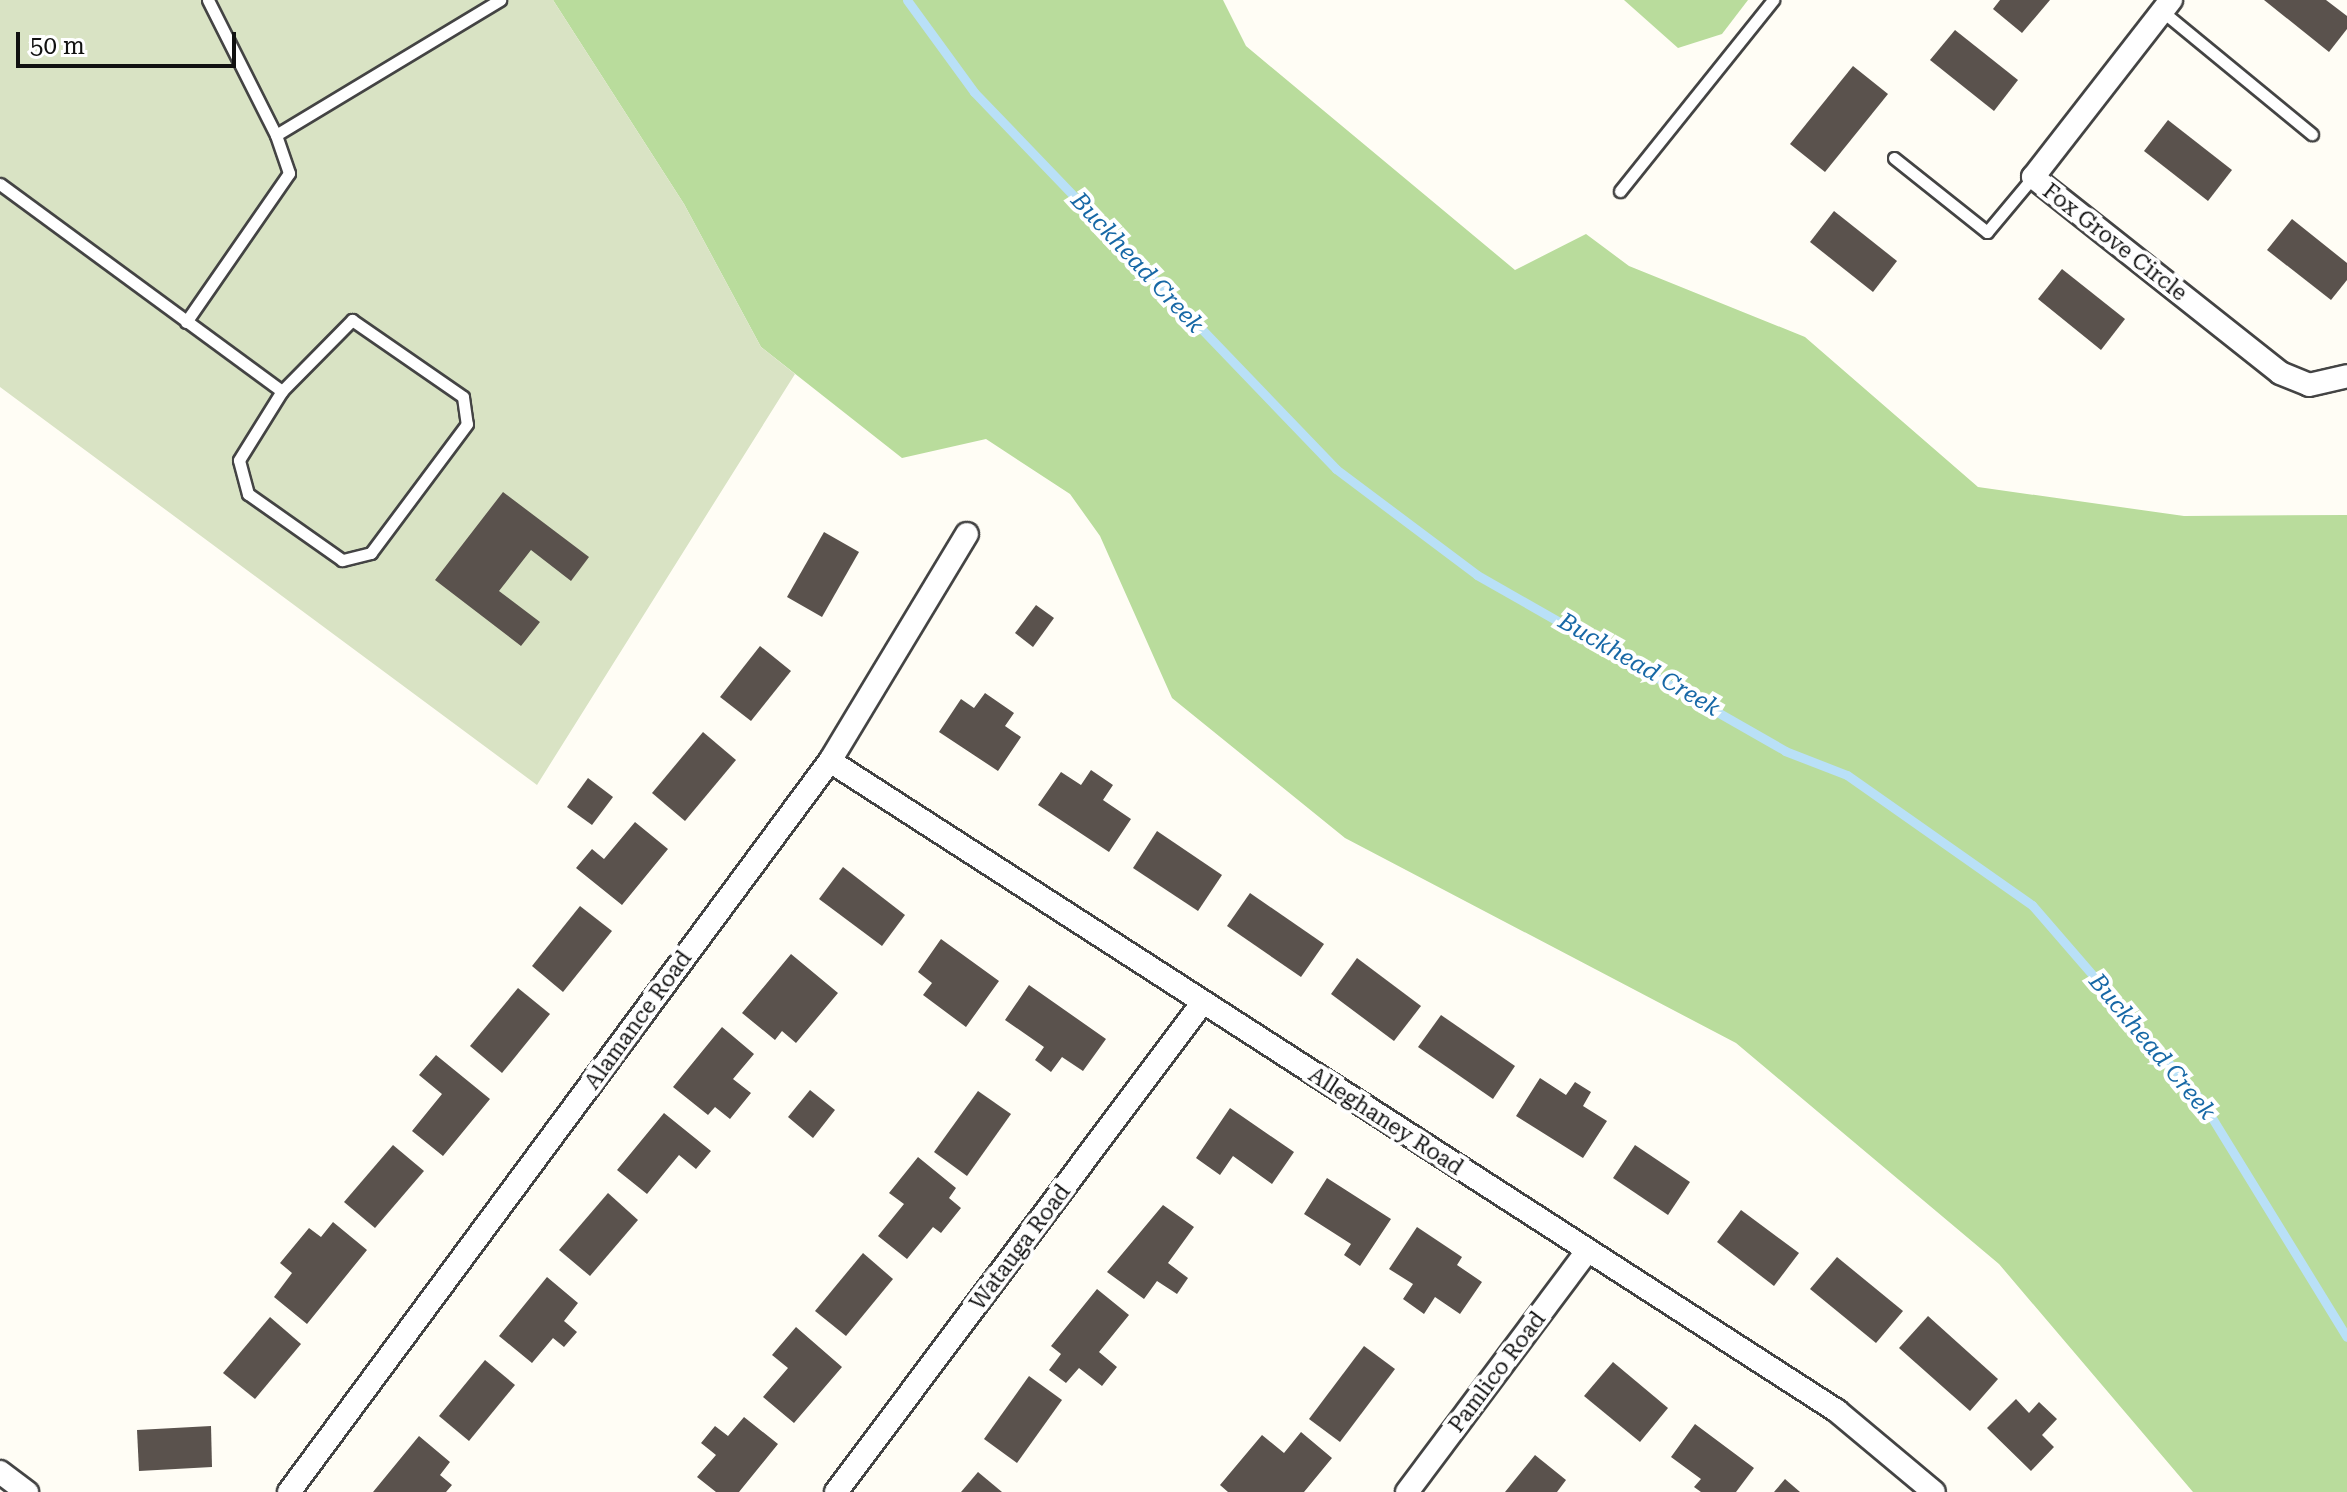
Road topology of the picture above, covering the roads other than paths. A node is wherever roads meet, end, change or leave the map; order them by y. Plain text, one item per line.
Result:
1 (208, 0) edge
2 (500, 0) edge
3 (1773, 0) edge
4 (2166, 6) edge
5 (2312, 134) dead end
6 (276, 135) junction
7 (1894, 158) dead end
8 (2033, 177) junction
9 (0, 184) edge
10 (1620, 191) dead end
11 (186, 322) junction
12 (2347, 376) edge
13 (282, 391) junction
14 (967, 534) dead end
15 (830, 761) junction
16 (1203, 1002) junction
17 (1587, 1251) junction
18 (0, 1472) edge
19 (27, 1492) edge
20 (289, 1492) edge
21 (836, 1492) edge
22 (1407, 1492) edge
23 (1934, 1492) edge

1 - 6 lane
2 - 6 lane
3 - 10 lane
4 - 5 lane
4 - 8 street, Fox Grove Circle
6 - 11 lane
7 - 8 lane
8 - 12 street, Fox Grove Circle
9 - 11 lane
11 - 13 lane
13 - 13 lane
14 - 15 street, Alamance Road
15 - 16 street, Alleghaney Road
15 - 20 street, Alamance Road
16 - 17 street, Alleghaney Road
16 - 21 street, Watauga Road
17 - 22 street, Pamlico Road
17 - 23 street, Alleghaney Road
18 - 19 street

